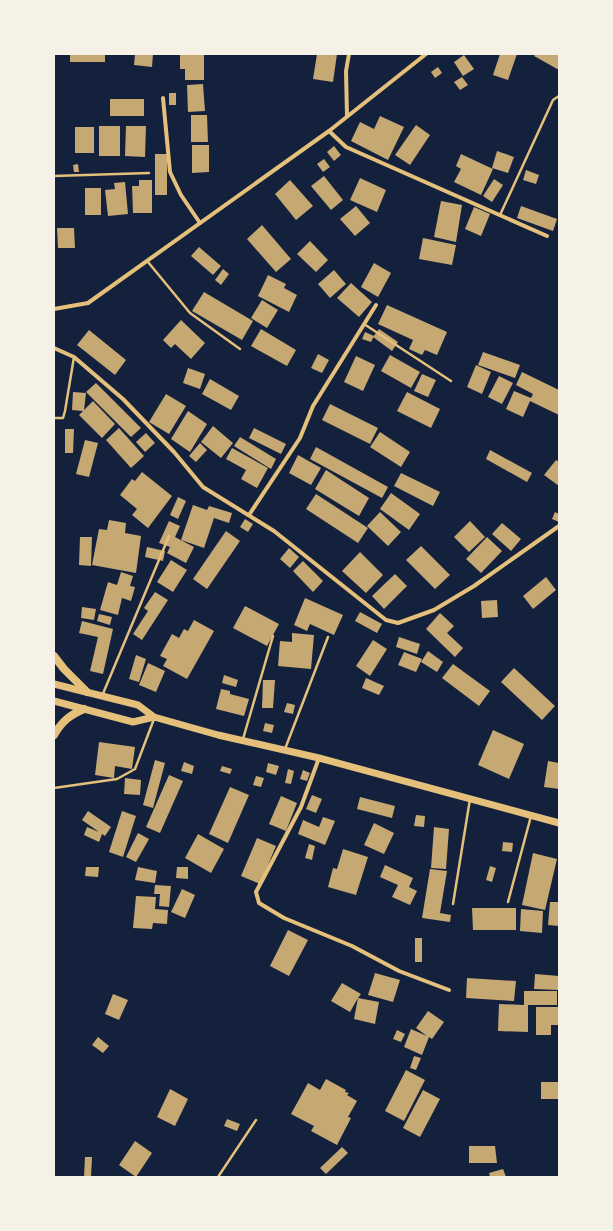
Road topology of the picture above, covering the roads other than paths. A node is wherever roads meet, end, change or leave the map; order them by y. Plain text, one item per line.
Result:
1 (349, 54) edge
2 (426, 54) edge
3 (559, 96) edge
4 (163, 98) dead end
5 (347, 116) junction
6 (329, 131) junction
7 (150, 172) dead end
8 (54, 176) edge
9 (500, 215) junction
10 (200, 223) junction
11 (546, 236) dead end
12 (148, 262) junction
13 (376, 305) dead end
14 (54, 309) edge
15 (364, 324) junction
16 (54, 348) edge
17 (240, 349) dead end
18 (74, 357) junction
19 (451, 380) dead end
20 (54, 418) edge
21 (248, 515) junction
22 (559, 526) edge
23 (169, 536) dead end
24 (273, 636) dead end
25 (328, 637) dead end
26 (54, 656) edge
27 (54, 684) edge
28 (87, 692) junction
29 (102, 696) junction
30 (54, 701) edge
31 (84, 709) junction
32 (154, 718) junction
33 (54, 735) edge
34 (243, 741) junction
35 (284, 750) junction
36 (319, 758) junction
37 (54, 788) edge
38 (470, 799) junction
39 (531, 815) junction
40 (559, 822) edge
41 (508, 902) dead end
42 (453, 904) dead end
43 (449, 990) dead end
44 (256, 1120) dead end
45 (218, 1177) edge

1 - 5 street
2 - 5 street
3 - 9 lane
4 - 10 street
5 - 6 street
6 - 9 street
6 - 10 street
7 - 8 lane
9 - 11 street
10 - 12 street
12 - 14 street
12 - 17 lane
13 - 15 street
15 - 19 lane
15 - 21 street
16 - 18 street
18 - 20 lane
18 - 21 street
21 - 22 street
23 - 29 lane
24 - 34 lane
25 - 35 lane
26 - 28 main road
27 - 28 main road
28 - 29 main road
29 - 32 main road
30 - 31 main road
31 - 32 main road
31 - 33 main road
32 - 34 main road
32 - 37 lane
34 - 35 main road
35 - 36 main road
36 - 38 main road
36 - 43 street
38 - 39 main road
38 - 42 lane
39 - 40 main road
39 - 41 lane
44 - 45 lane

